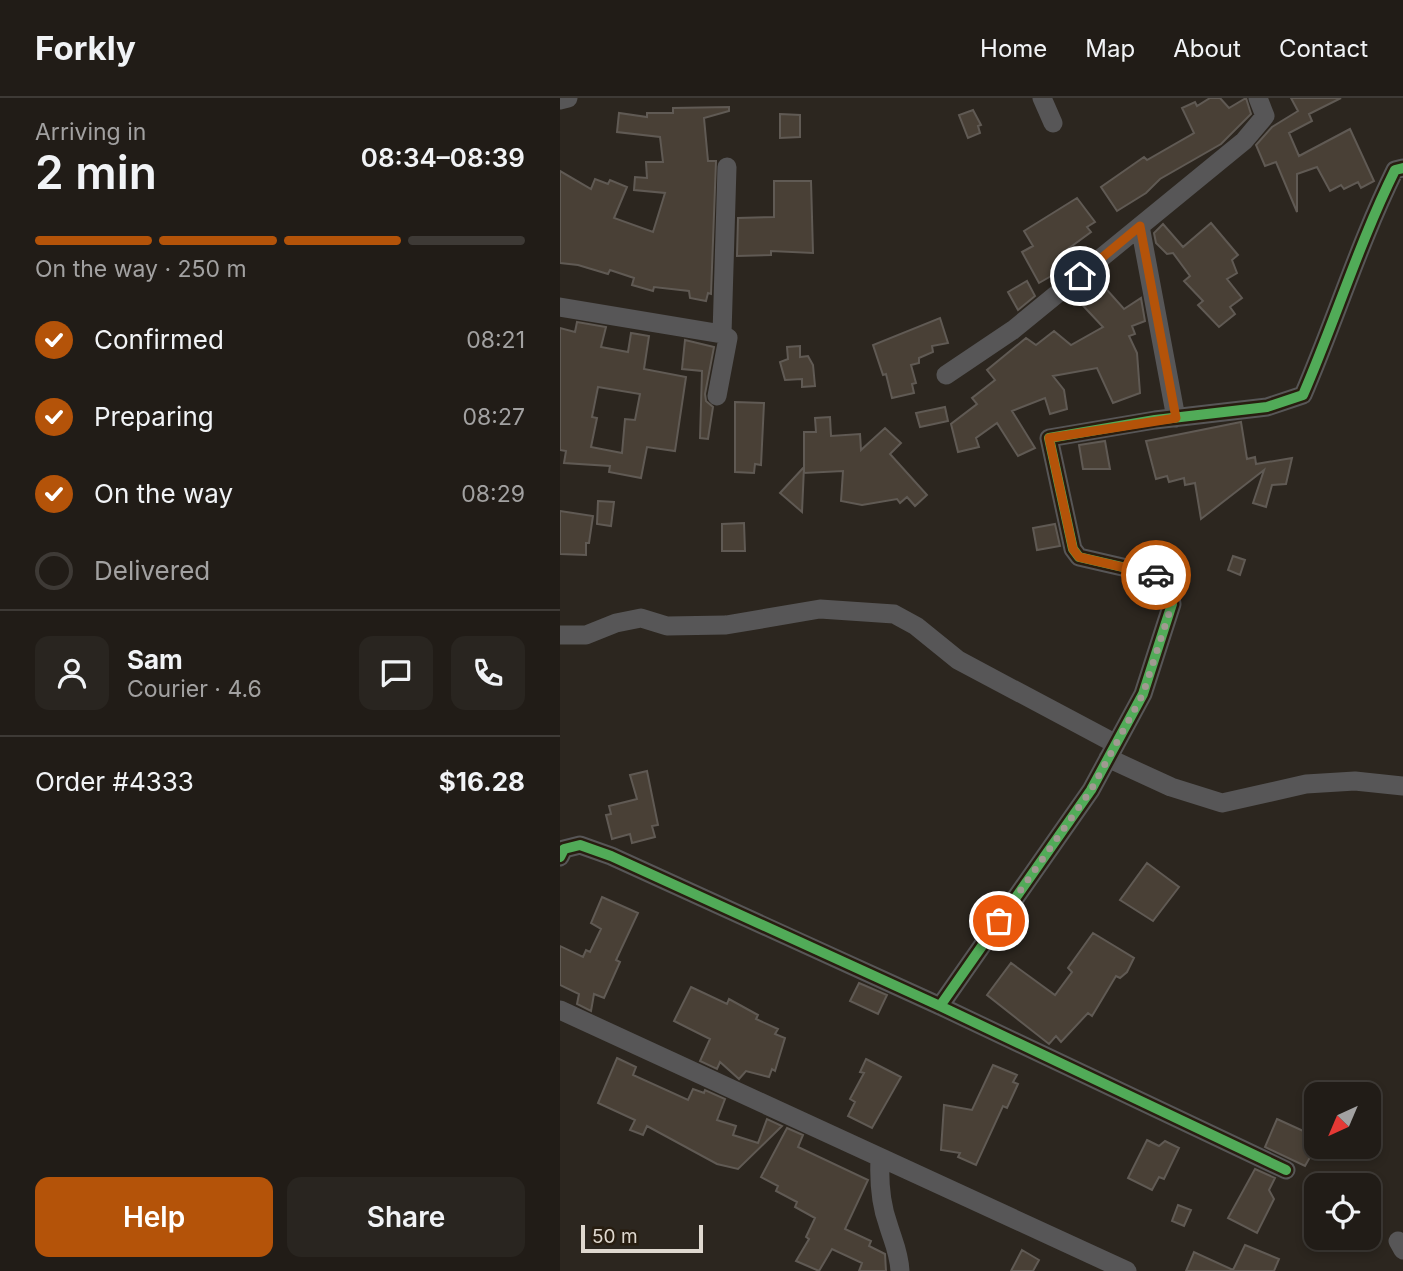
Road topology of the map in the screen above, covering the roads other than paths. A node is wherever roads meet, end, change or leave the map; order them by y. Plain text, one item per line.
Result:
1 (568, 98) edge
2 (1042, 98) edge
3 (1258, 98) edge
4 (560, 100) edge
5 (1053, 123) dead end
6 (727, 167) dead end
7 (1403, 168) edge
8 (1140, 226) junction
9 (560, 307) edge
10 (722, 334) junction
11 (946, 375) dead end
12 (717, 396) dead end
13 (1176, 418) junction
14 (560, 635) edge
15 (1112, 751) junction
16 (1403, 786) edge
17 (560, 857) edge
18 (940, 1006) junction
19 (560, 1010) edge
20 (880, 1159) junction
21 (1286, 1170) dead end
22 (900, 1271) edge
23 (1127, 1271) edge

1 - 4 street
2 - 5 street
3 - 8 street
6 - 10 street
7 - 13 street
8 - 11 street
8 - 13 street
9 - 10 street
10 - 12 street
13 - 15 street
14 - 15 street
15 - 16 street
15 - 18 street
17 - 18 street
18 - 21 street
19 - 20 street
20 - 22 street
20 - 23 street

